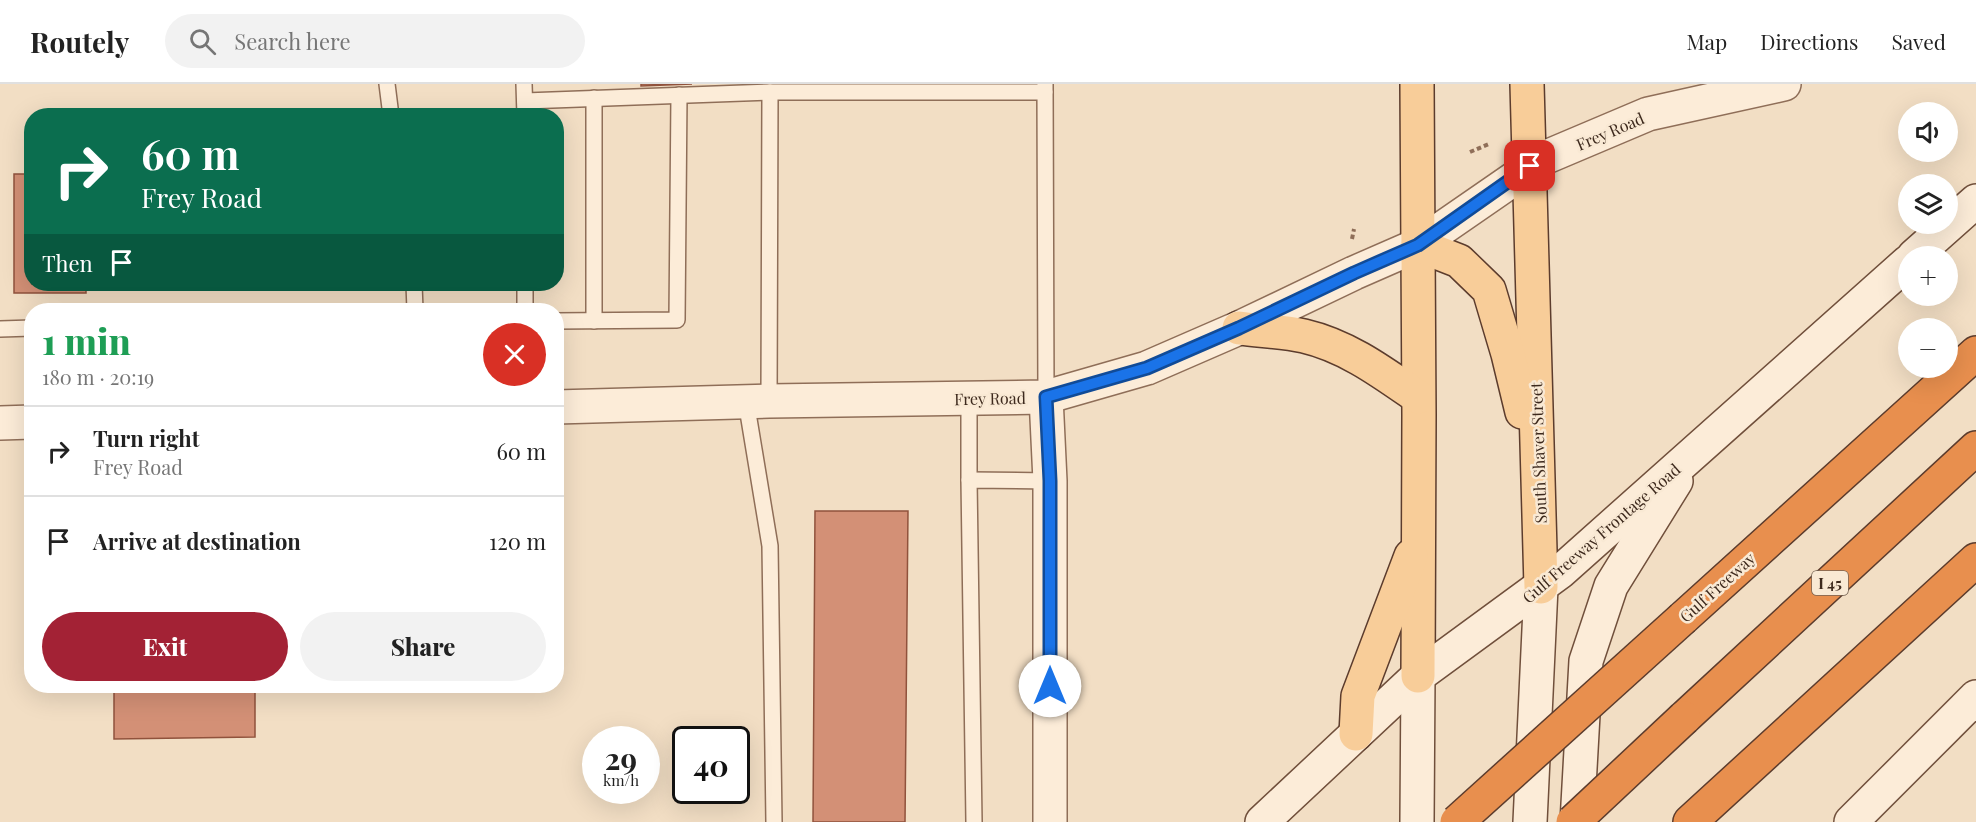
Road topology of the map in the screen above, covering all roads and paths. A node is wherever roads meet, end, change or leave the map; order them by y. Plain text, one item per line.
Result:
1 (387, 84) edge
2 (524, 84) edge
3 (1417, 84) edge
4 (1527, 84) edge
5 (1784, 84) edge
6 (1045, 88) edge
7 (770, 92) junction
8 (679, 95) junction
9 (594, 99) junction
10 (390, 108) edge
11 (525, 108) edge
12 (1489, 144) dead end
13 (1470, 152) dead end
14 (1530, 166) junction
15 (1976, 201) edge
16 (1354, 229) dead end
17 (1351, 242) dead end
18 (1418, 245) junction
19 (1925, 246) edge
20 (1898, 271) edge
21 (564, 321) edge
22 (594, 321) junction
23 (24, 328) edge
24 (1239, 328) junction
25 (0, 329) edge
26 (1976, 353) edge
27 (1046, 397) junction
28 (1418, 397) junction
29 (969, 398) junction
30 (758, 401) junction
31 (564, 407) edge
32 (24, 422) edge
33 (0, 423) edge
34 (1976, 448) edge
35 (1694, 451) junction
36 (969, 480) junction
37 (1050, 481) junction
38 (1539, 483) junction
39 (1418, 537) junction
40 (1976, 560) edge
41 (1541, 587) junction
42 (1418, 676) junction
43 (1976, 697) edge
44 (1356, 734) junction
45 (774, 822) edge
46 (974, 822) edge
47 (1050, 822) edge
48 (1262, 822) edge
49 (1418, 822) edge
50 (1457, 822) edge
51 (1530, 822) edge
52 (1573, 822) edge
53 (1577, 822) edge
54 (1690, 822) edge
55 (1851, 822) edge

1 - 10 lane
2 - 11 lane
3 - 18 main road
4 - 14 main road, South Shaver Street
5 - 14 main road, Frey Road
6 - 7 lane
6 - 27 lane
7 - 8 lane
7 - 30 lane
8 - 9 lane
8 - 22 lane
9 - 11 lane
9 - 22 lane
12 - 13 path
14 - 18 main road, Frey Road
14 - 38 main road, South Shaver Street
15 - 19 main road
16 - 17 path
18 - 24 main road, Frey Road
18 - 28 main road
18 - 38 main road
20 - 35 main road, Gulf Freeway Frontage Road
21 - 22 lane
23 - 25 lane
24 - 27 main road, Frey Road
24 - 28 main road
26 - 50 highway, Gulf Freeway, bridge
27 - 29 main road, Frey Road
27 - 37 main road
28 - 39 main road
29 - 30 main road, Frey Road
29 - 36 lane
30 - 31 main road, Frey Road
30 - 45 lane
32 - 33 main road
34 - 52 highway, I 45, bridge
35 - 41 main road, Gulf Freeway Frontage Road
35 - 53 main road
36 - 37 lane
36 - 46 lane
37 - 47 main road
38 - 41 main road, South Shaver Street
39 - 42 main road
39 - 44 main road
40 - 54 highway
41 - 42 main road, Gulf Freeway Frontage Road
41 - 51 main road, South Shaver Street
42 - 44 main road, Gulf Freeway Frontage Road
42 - 49 main road
43 - 55 main road
44 - 48 main road, Gulf Freeway Frontage Road

